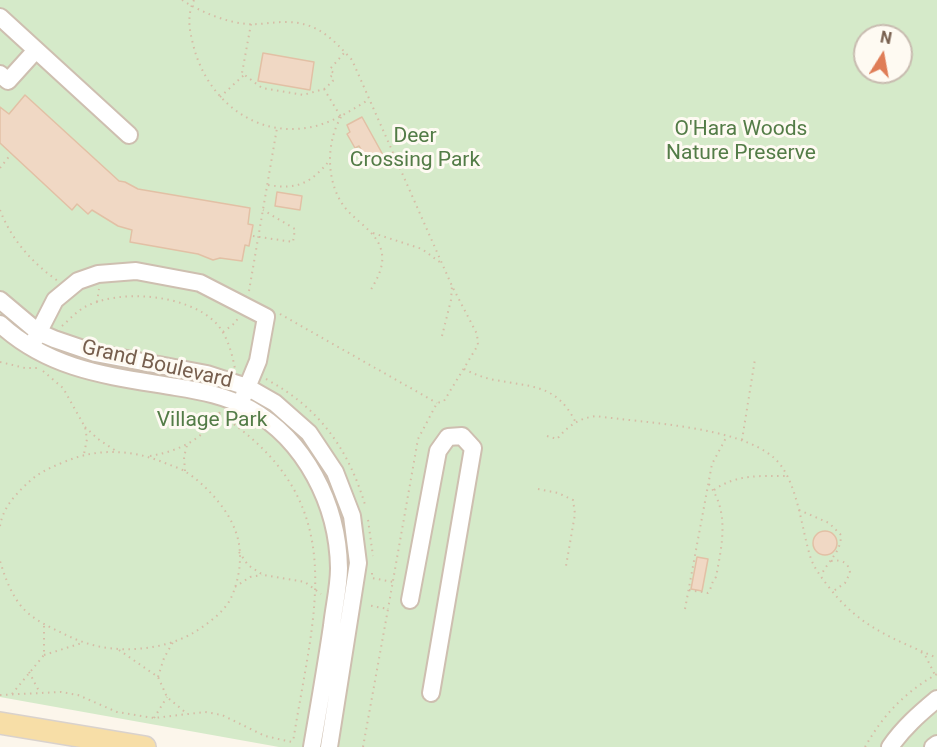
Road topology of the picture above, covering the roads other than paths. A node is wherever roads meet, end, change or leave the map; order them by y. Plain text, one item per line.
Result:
1 (0, 17) edge
2 (36, 51) junction
3 (0, 74) edge
4 (129, 135) dead end
5 (0, 300) edge
6 (0, 324) edge
7 (35, 339) junction
8 (240, 384) junction
9 (233, 401) junction
10 (410, 600) dead end
11 (430, 693) dead end
12 (937, 699) edge
13 (0, 723) edge
14 (937, 744) edge
15 (145, 747) edge
16 (312, 747) edge
17 (328, 747) edge
18 (890, 747) edge
19 (933, 747) edge

1 - 2 street
2 - 3 street
2 - 4 street
5 - 7 street, Grand Boulevard
6 - 7 street, Grand Boulevard
7 - 8 street, Grand Boulevard
7 - 8 street
7 - 9 street, Grand Boulevard
8 - 9 street
8 - 17 street, Grand Boulevard
9 - 16 street, Grand Boulevard
10 - 11 street
12 - 18 street
13 - 15 main road
14 - 19 street

